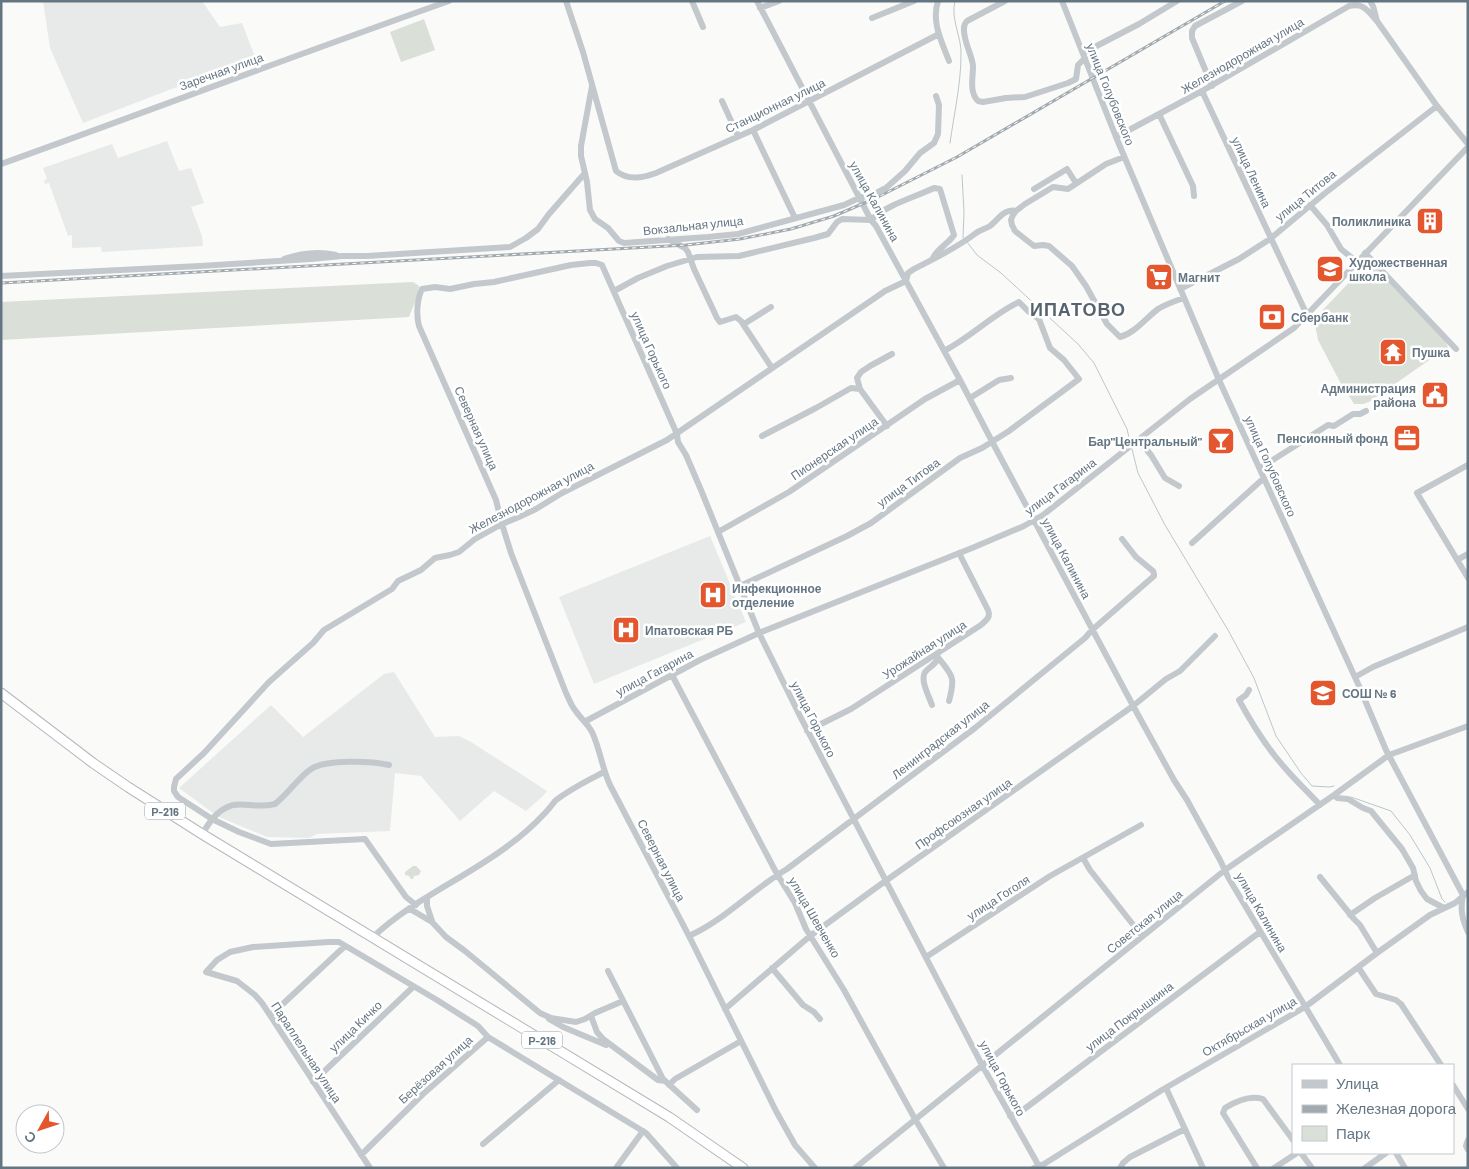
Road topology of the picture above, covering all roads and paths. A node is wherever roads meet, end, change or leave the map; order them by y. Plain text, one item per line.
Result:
1 (449, 1) edge
2 (566, 1) edge
3 (692, 1) edge
4 (779, 1) edge
5 (914, 1) edge
6 (938, 1) edge
7 (1005, 1) edge
8 (1062, 1) edge
9 (1177, 1) edge
10 (1242, 1) edge
11 (1370, 1) edge
12 (439, 3) edge
13 (759, 4) edge
14 (872, 18) dead end
15 (1377, 21) junction
16 (703, 27) dead end
17 (939, 34) junction
18 (1084, 56) junction
19 (949, 61) dead end
20 (592, 86) junction
21 (1212, 86) junction
22 (1202, 91) junction
23 (936, 96) dead end
24 (722, 101) dead end
25 (809, 101) junction
26 (1437, 106) junction
27 (1158, 114) junction
28 (752, 130) junction
29 (738, 136) junction
30 (1116, 137) junction
31 (1468, 145) edge
32 (1124, 157) junction
33 (1, 164) edge
34 (585, 173) junction
35 (1049, 180) junction
36 (1076, 183) junction
37 (1054, 187) junction
38 (1034, 189) dead end
39 (1194, 196) dead end
40 (859, 198) junction
41 (1310, 205) junction
42 (1016, 211) junction
43 (795, 218) junction
44 (871, 220) junction
45 (662, 236) dead end
46 (1270, 239) junction
47 (669, 240) junction
48 (1365, 253) junction
49 (691, 259) junction
50 (932, 259) junction
51 (1357, 262) junction
52 (602, 265) joint
53 (1, 276) edge
54 (906, 281) junction
55 (1180, 289) junction
56 (614, 291) junction
57 (1184, 298) junction
58 (771, 307) dead end
59 (1307, 315) junction
60 (744, 324) junction
61 (1456, 350) dead end
62 (944, 351) junction
63 (892, 354) dead end
64 (772, 368) junction
65 (1011, 378) dead end
66 (960, 380) junction
67 (1219, 380) junction
68 (860, 389) junction
69 (970, 398) junction
70 (1366, 411) dead end
71 (887, 426) junction
72 (677, 434) junction
73 (762, 436) dead end
74 (1136, 441) junction
75 (992, 442) junction
76 (1468, 465) edge
77 (1260, 468) junction
78 (1264, 478) junction
79 (1178, 486) dead end
80 (1034, 520) junction
81 (502, 524) junction
82 (718, 532) junction
83 (1122, 538) dead end
84 (1192, 542) dead end
85 (959, 553) junction
86 (1468, 554) edge
87 (1457, 560) junction
88 (1468, 578) edge
89 (740, 586) junction
90 (1468, 626) edge
91 (1092, 630) junction
92 (759, 633) junction
93 (1215, 636) dead end
94 (937, 656) junction
95 (916, 668) junction
96 (672, 675) junction
97 (1355, 677) junction
98 (923, 678) junction
99 (1249, 690) dead end
100 (1, 693) edge
101 (949, 701) dead end
102 (932, 706) dead end
103 (1133, 706) junction
104 (586, 721) junction
105 (1468, 726) edge
106 (807, 731) junction
107 (1389, 755) junction
108 (389, 764) dead end
109 (604, 772) junction
110 (1334, 795) junction
111 (1320, 805) junction
112 (212, 819) junction
113 (854, 819) junction
114 (1141, 825) dead end
115 (202, 834) junction
116 (1083, 858) junction
117 (1225, 870) junction
118 (778, 874) junction
119 (1320, 877) dead end
120 (1413, 879) junction
121 (886, 881) junction
122 (1466, 894) edge
123 (427, 898) junction
124 (413, 907) junction
125 (1444, 908) junction
126 (1350, 915) junction
127 (432, 922) junction
128 (1260, 932) junction
129 (1468, 932) edge
130 (689, 936) junction
131 (810, 936) junction
132 (1142, 936) junction
133 (373, 937) junction
134 (345, 946) junction
135 (1377, 953) junction
136 (926, 956) junction
137 (1358, 967) junction
138 (772, 968) junction
139 (608, 971) dead end
140 (413, 986) junction
141 (623, 1001) junction
142 (1304, 1007) junction
143 (725, 1009) junction
144 (540, 1013) junction
145 (271, 1015) junction
146 (591, 1016) junction
147 (820, 1019) dead end
148 (488, 1037) junction
149 (740, 1041) junction
150 (618, 1051) junction
151 (1339, 1064) edge
152 (1440, 1064) edge
153 (982, 1065) junction
154 (559, 1080) junction
155 (313, 1082) junction
156 (667, 1083) junction
157 (1454, 1087) edge
158 (1166, 1088) junction
159 (1468, 1109) edge
160 (697, 1110) dead end
161 (1010, 1116) junction
162 (915, 1119) junction
163 (1185, 1129) junction
164 (643, 1131) junction
165 (1292, 1139) edge
166 (1468, 1140) edge
167 (483, 1144) dead end
168 (1468, 1150) edge
169 (1295, 1154) edge
170 (1303, 1154) edge
171 (1385, 1154) edge
172 (1397, 1154) edge
173 (362, 1155) junction
174 (1038, 1167) edge
175 (370, 1168) edge
176 (616, 1168) edge
177 (677, 1168) edge
178 (743, 1168) edge
179 (816, 1168) edge
180 (855, 1168) edge
181 (944, 1168) edge
182 (1120, 1168) edge
183 (1203, 1168) edge
184 (1257, 1168) edge
185 (1274, 1168) edge
186 (1312, 1168) edge
187 (1365, 1168) edge
188 (1405, 1168) edge

1 - 12 street, Заречная улица
2 - 20 street
3 - 16 street
4 - 13 street
5 - 14 street
6 - 17 street
7 - 18 street
8 - 18 street, улица Голубовского
9 - 18 street
10 - 21 street
11 - 15 street
12 - 33 street, Заречная улица
13 - 25 street, улица Калинина
15 - 21 street, Железнодорожная улица
15 - 26 street
17 - 19 street
17 - 25 street, Станционная улица
18 - 30 street, улица Голубовского
20 - 29 street, Станционная улица
20 - 34 street, Вокзальная улица
21 - 22 street, Железнодорожная улица
22 - 27 street, Железнодорожная улица
22 - 46 street, улица Ленина
23 - 40 street, Вокзальная улица
24 - 29 street
25 - 28 street, Станционная улица
25 - 40 street, улица Калинина
26 - 31 street
26 - 41 street, улица Титова
27 - 30 street, Железнодорожная улица
27 - 39 street
28 - 29 street, Станционная улица
28 - 43 street
30 - 32 street, улица Голубовского
31 - 48 street, улица Гагарина
32 - 36 street
32 - 55 street, улица Голубовского
34 - 47 street, Вокзальная улица
34 - 53 street
35 - 36 street
35 - 37 street
35 - 38 street
36 - 37 street
37 - 42 street
40 - 43 street, Вокзальная улица
40 - 44 street, улица Калинина
41 - 46 street, улица Титова
41 - 51 street
42 - 50 street, Железнодорожная улица
42 - 57 street
43 - 47 street, Вокзальная улица
44 - 49 street
44 - 50 street
44 - 54 street, улица Калинина
45 - 47 street
46 - 55 street, улица Титова
46 - 59 street, улица Ленина
47 - 49 street
48 - 51 street, улица Гагарина
48 - 61 street
49 - 56 street
49 - 60 street
50 - 54 street, Железнодорожная улица
51 - 59 street, улица Гагарина
52 - 56 street, улица Горького
52 - 81 street, Северная улица
54 - 62 street, улица Калинина
54 - 64 street, Железнодорожная улица
55 - 57 street, улица Голубовского
56 - 72 street, улица Горького
57 - 67 street, улица Голубовского
58 - 60 street
59 - 67 street, улица Гагарина
60 - 64 street
62 - 66 street, улица Калинина
62 - 75 street, улица Титова
63 - 68 street
64 - 72 street, Железнодорожная улица
65 - 69 street
66 - 69 street, улица Калинина
66 - 71 street, Пионерская улица
67 - 74 street, улица Гагарина
67 - 77 street, улица Голубовского
68 - 71 street
68 - 73 street
69 - 75 street, улица Калинина
70 - 77 street
71 - 82 street, Пионерская улица
72 - 81 street, Железнодорожная улица
72 - 82 street, улица Горького
74 - 79 street
74 - 80 street, улица Гагарина
75 - 80 street, улица Калинина
75 - 89 street, улица Титова
76 - 87 street
77 - 78 street, улица Голубовского
78 - 84 street
78 - 97 street, улица Голубовского
80 - 85 street, улица Гагарина
80 - 91 street, улица Калинина
81 - 104 street, Северная улица
81 - 112 street, Железнодорожная улица
82 - 89 street, улица Горького
83 - 91 street, Ленинградская улица
85 - 92 street, улица Гагарина
85 - 94 street, Урожайная улица
86 - 87 street
87 - 88 street
89 - 92 street, улица Горького
90 - 97 street
91 - 103 street, улица Калинина
91 - 113 street, Ленинградская улица
92 - 96 street, улица Гагарина
92 - 106 street, улица Горького
93 - 103 street, Профсоюзная улица
94 - 95 street, Урожайная улица
94 - 98 street
94 - 101 street
95 - 98 street
95 - 106 street, Урожайная улица
96 - 104 street, улица Гагарина
96 - 118 street, улица Шевченко
97 - 107 street, улица Голубовского
98 - 102 street
99 - 111 street
100 - 115 highway, Р-216
103 - 117 street, улица Калинина
103 - 121 street, Профсоюзная улица
104 - 109 street, Северная улица
105 - 107 street, Советская улица
106 - 113 street, улица Горького
107 - 110 street, Советская улица
107 - 122 street, улица Голубовского
108 - 112 street
109 - 123 street
109 - 130 street, Северная улица
110 - 111 street, Советская улица
110 - 120 street
111 - 117 street, Советская улица
112 - 115 street
112 - 124 street
113 - 118 street, Ленинградская улица
113 - 121 street, улица Горького
114 - 116 street, улица Гоголя
115 - 133 highway, Р-216
116 - 132 street
116 - 136 street, улица Гоголя
117 - 128 street, улица Калинина
117 - 132 street, Советская улица
118 - 130 street, Ленинградская улица
118 - 131 street, улица Шевченко
119 - 126 street
120 - 125 street
120 - 126 street
121 - 131 street, Профсоюзная улица
121 - 136 street, улица Горького
122 - 125 street, Октябрьская улица
122 - 129 street, улица Голубовского
123 - 124 street
123 - 127 street
124 - 127 street
124 - 133 street
125 - 135 street, Октябрьская улица
126 - 135 street
127 - 144 street
128 - 142 street, улица Калинина
128 - 161 street, улица Покрышкина
130 - 143 street, Северная улица
131 - 138 street, Профсоюзная улица
131 - 162 street, улица Шевченко
132 - 153 street, Советская улица
133 - 178 highway, Р-216
134 - 140 street
134 - 145 street
134 - 145 street, Параллельная улица
135 - 137 street, Октябрьская улица
136 - 153 street, улица Горького
137 - 142 street, Октябрьская улица
137 - 152 street
138 - 143 street, Профсоюзная улица
138 - 147 street
139 - 141 street
140 - 148 street
140 - 155 street, улица Кичко
141 - 146 street
141 - 156 street
142 - 151 street, улица Калинина
142 - 158 street, Октябрьская улица
143 - 149 street, Северная улица
144 - 146 street
144 - 150 street
145 - 155 street, Параллельная улица
146 - 150 street
148 - 154 street, Берёзовая улица
148 - 173 street, Берёзовая улица
149 - 156 street
149 - 179 street, Северная улица
150 - 156 street
153 - 161 street, улица Горького
153 - 162 street, Советская улица
154 - 164 street, Берёзовая улица
154 - 167 street
155 - 173 street, Параллельная улица
156 - 160 street
157 - 159 street
158 - 163 street
158 - 174 street, Октябрьская улица
161 - 174 street, улица Горького
162 - 180 street, Советская улица
162 - 181 street, улица Шевченко
163 - 182 street
163 - 183 street
164 - 176 street
164 - 177 street, Берёзовая улица
165 - 184 street
166 - 168 street
169 - 185 street
170 - 186 street
171 - 187 street
172 - 188 street
173 - 175 street, Параллельная улица

